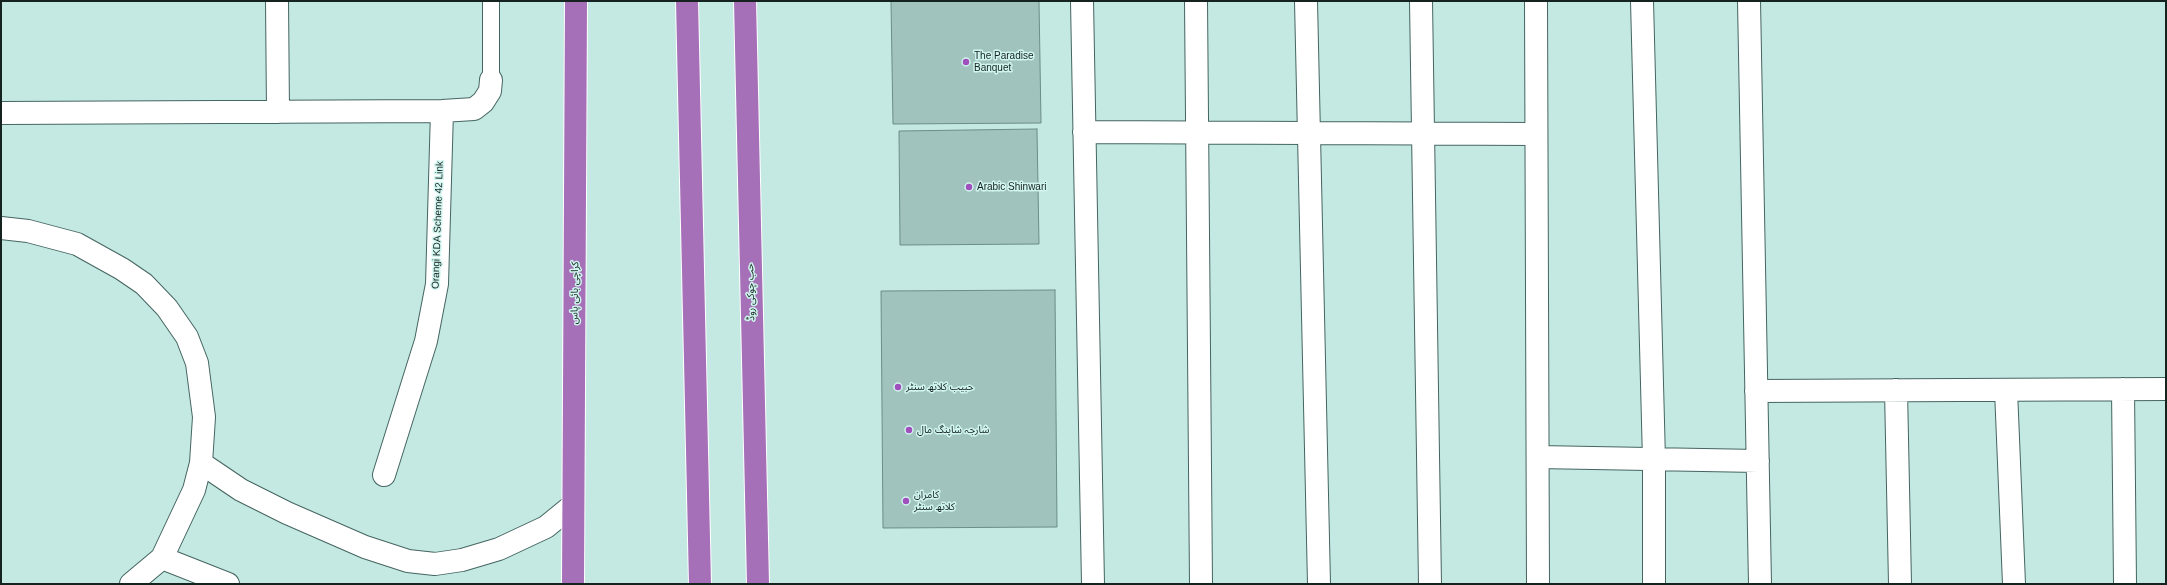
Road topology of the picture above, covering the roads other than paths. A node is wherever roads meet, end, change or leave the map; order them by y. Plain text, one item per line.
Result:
1 (277, 1) edge
2 (491, 1) edge
3 (576, 1) edge
4 (687, 1) edge
5 (745, 1) edge
6 (1082, 1) edge
7 (1196, 1) edge
8 (1306, 1) edge
9 (1421, 1) edge
10 (1536, 1) edge
11 (1642, 1) edge
12 (1749, 1) edge
13 (491, 80) joint
14 (442, 111) junction
15 (278, 112) junction
16 (1, 113) edge
17 (1084, 132) junction
18 (1197, 132) junction
19 (1309, 132) junction
20 (1423, 133) junction
21 (1536, 134) junction
22 (1, 228) edge
23 (2123, 389) junction
24 (2166, 389) edge
25 (1896, 390) junction
26 (2006, 390) junction
27 (1756, 391) junction
28 (1538, 457) junction
29 (1654, 460) junction
30 (1758, 461) junction
31 (201, 463) junction
32 (384, 474) dead end
33 (573, 505) junction
34 (162, 558) junction
35 (131, 584) edge
36 (228, 584) edge
37 (573, 584) edge
38 (700, 584) edge
39 (758, 584) edge
40 (1092, 584) edge
41 (1201, 584) edge
42 (1319, 584) edge
43 (1430, 584) edge
44 (1538, 584) edge
45 (1654, 584) edge
46 (1760, 584) edge
47 (1900, 584) edge
48 (2014, 584) edge
49 (2125, 584) edge

1 - 15 street
2 - 13 lane
3 - 33 highway, کراچی بائی پاس
4 - 38 highway
5 - 39 highway, حب چوکی روڈ
6 - 17 street
7 - 18 street
8 - 19 street
9 - 20 street
10 - 21 street
11 - 29 street
12 - 27 street
13 - 14 street
14 - 15 street
14 - 32 street, Orangi KDA Scheme 42 Link
15 - 16 street
17 - 18 street
17 - 40 street
18 - 19 street
18 - 41 street
19 - 20 street
19 - 42 street
20 - 21 street
20 - 43 street
21 - 28 street
22 - 31 street
23 - 24 street
23 - 26 street
23 - 49 street
25 - 26 street
25 - 27 street
25 - 47 street
26 - 48 street
27 - 30 street
28 - 29 street
28 - 44 street
29 - 30 street
29 - 45 street
30 - 46 street
31 - 33 street
31 - 34 street
33 - 37 highway, کراچی بائی پاس
34 - 35 street
34 - 36 street

